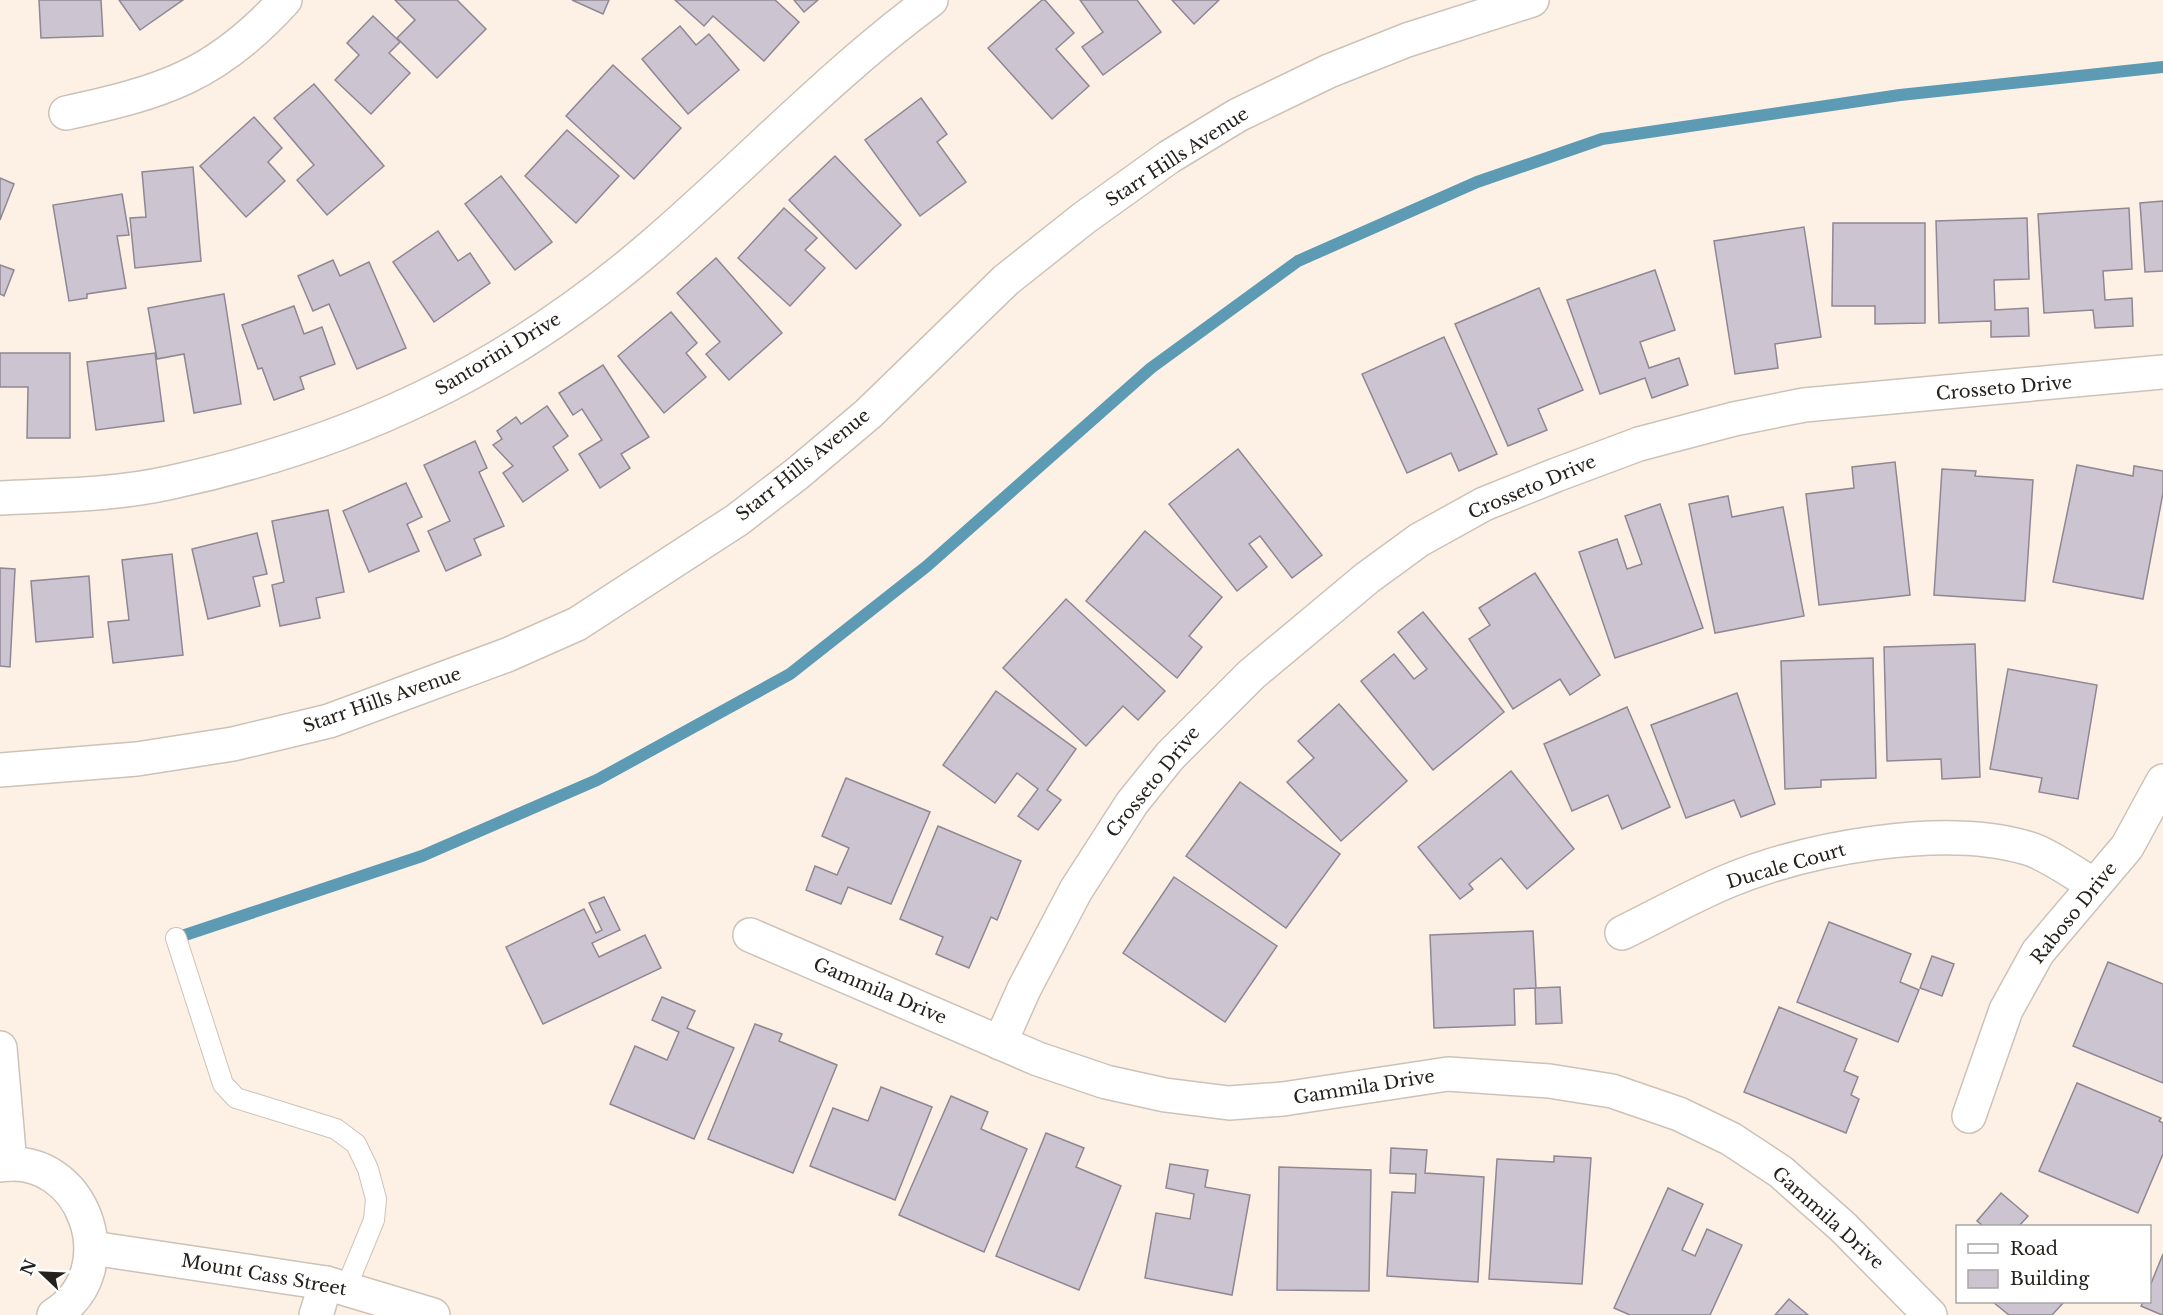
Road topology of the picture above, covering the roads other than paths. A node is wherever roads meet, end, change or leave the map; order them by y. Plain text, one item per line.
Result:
1 (285, 0) edge
2 (931, 0) edge
3 (1532, 0) edge
4 (66, 113) dead end
5 (2163, 372) edge
6 (0, 498) edge
7 (0, 770) edge
8 (2163, 781) edge
9 (2094, 885) junction
10 (1622, 933) dead end
11 (750, 935) dead end
12 (176, 938) dead end
13 (1000, 1043) junction
14 (0, 1048) edge
15 (1969, 1116) dead end
16 (5, 1165) edge
17 (92, 1248) junction
18 (336, 1286) junction
19 (54, 1315) edge
20 (316, 1315) edge
21 (433, 1315) edge
22 (1930, 1315) edge

1 - 4 street
2 - 6 street, Santorini Drive
3 - 7 street, Starr Hills Avenue
5 - 13 street, Crosseto Drive
8 - 9 street, Raboso Drive
9 - 10 street, Ducale Court
9 - 15 street, Raboso Drive
11 - 13 street, Gammila Drive
12 - 18 lane
13 - 22 street, Gammila Drive
14 - 16 street
16 - 17 street
17 - 18 street, Mount Cass Street
17 - 19 street
18 - 20 street
18 - 21 street, Mount Cass Street

